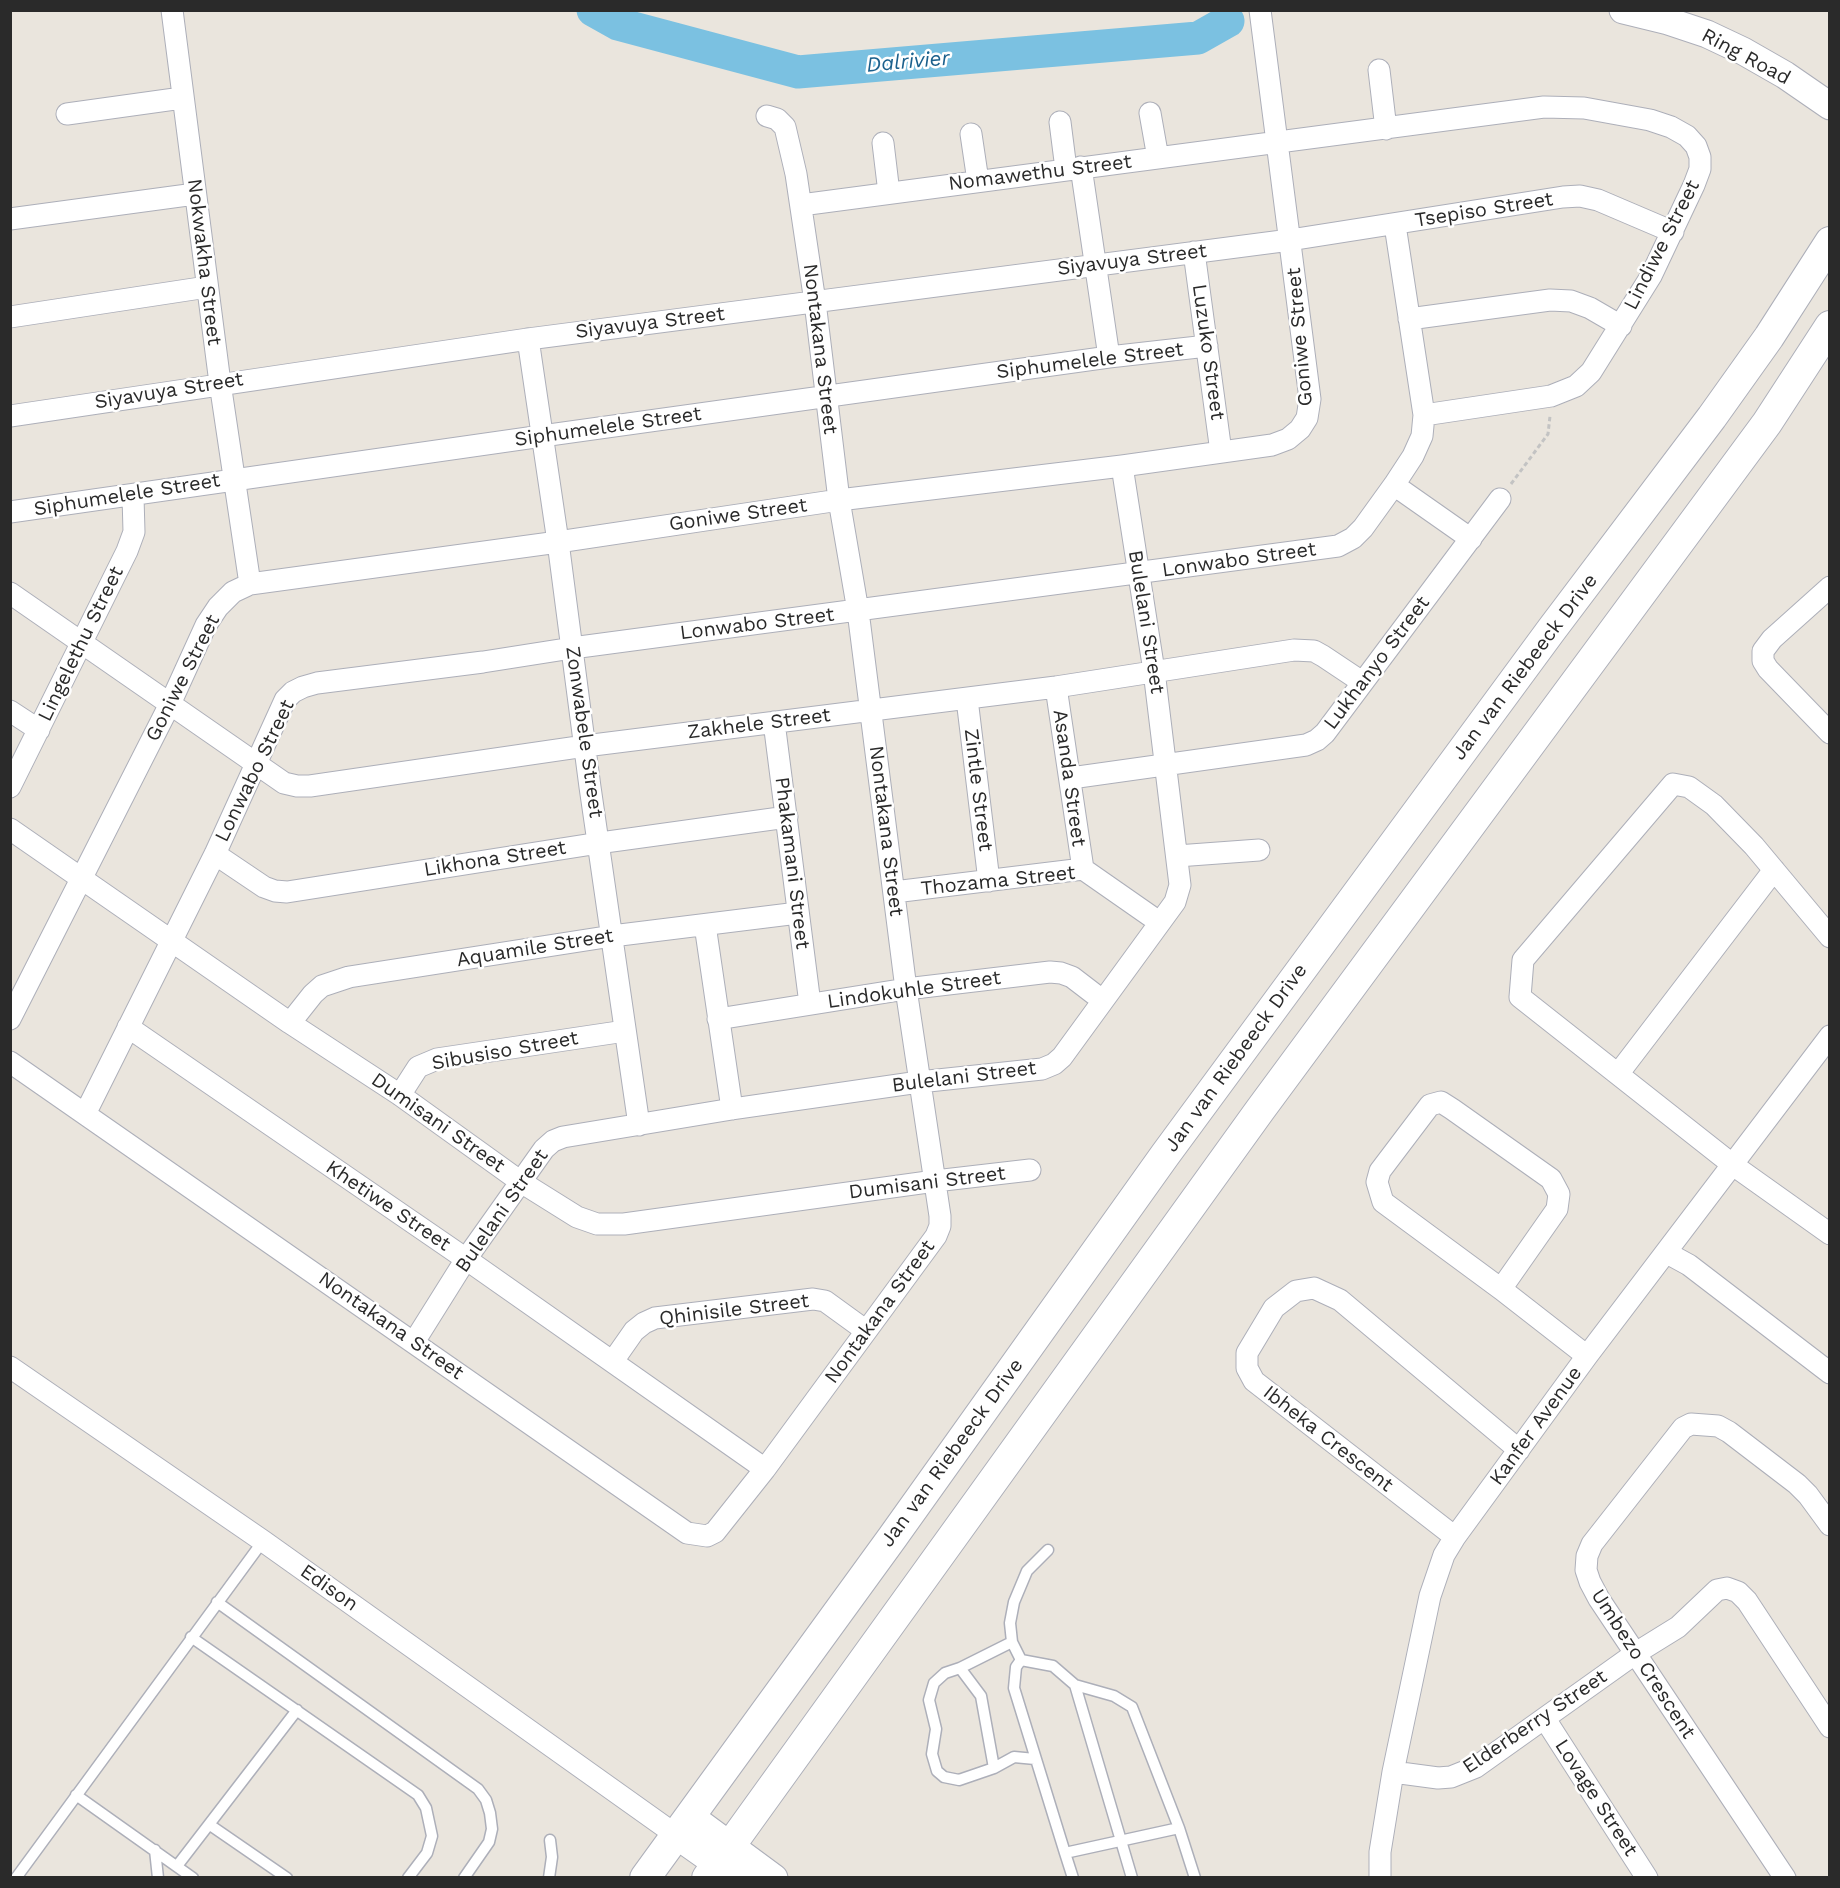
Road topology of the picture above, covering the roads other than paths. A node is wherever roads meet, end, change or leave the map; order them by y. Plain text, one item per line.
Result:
1 (172, 10) edge
2 (1260, 10) edge
3 (1623, 10) edge
4 (1379, 70) dead end
5 (182, 99) junction
6 (1830, 106) edge
7 (1150, 113) dead end
8 (67, 114) dead end
9 (767, 116) dead end
10 (1060, 122) dead end
11 (1386, 129) junction
12 (971, 134) dead end
13 (882, 142) dead end
14 (1278, 143) junction
15 (1158, 158) junction
16 (1073, 168) junction
17 (978, 181) junction
18 (889, 193) junction
19 (195, 194) junction
20 (801, 205) junction
21 (10, 219) edge
22 (1395, 225) junction
23 (1673, 232) junction
24 (1290, 240) junction
25 (1830, 242) edge
26 (1194, 252) junction
27 (1095, 264) junction
28 (207, 287) junction
29 (815, 302) junction
30 (10, 318) edge
31 (1409, 319) junction
32 (1621, 326) junction
33 (1830, 326) edge
34 (528, 339) junction
35 (1207, 346) junction
36 (1109, 357) junction
37 (220, 383) junction
38 (827, 396) junction
39 (1424, 415) junction
40 (10, 416) edge
41 (542, 436) junction
42 (1221, 452) junction
43 (1122, 466) junction
44 (233, 479) junction
45 (1394, 485) junction
46 (133, 496) junction
47 (1500, 499) road end
48 (839, 501) junction
49 (10, 512) edge
50 (1471, 539) junction
51 (558, 542) junction
52 (1138, 573) junction
53 (250, 584) junction
54 (1830, 587) edge
55 (10, 593) edge
56 (858, 611) junction
57 (83, 644) junction
58 (572, 648) junction
59 (1154, 672) junction
60 (1362, 682) junction
61 (1056, 687) junction
62 (967, 699) junction
63 (170, 704) junction
64 (871, 710) junction
65 (10, 711) edge
66 (774, 722) junction
67 (39, 730) junction
68 (1830, 733) edge
69 (585, 746) junction
70 (257, 764) junction
71 (1166, 766) junction
72 (1071, 778) junction
73 (10, 787) edge
74 (787, 817) junction
75 (10, 829) edge
76 (598, 843) junction
77 (1259, 850) dead end
78 (215, 854) junction
79 (1177, 855) junction
80 (1083, 869) junction
81 (1774, 870) junction
82 (83, 879) junction
83 (989, 880) junction
84 (894, 892) junction
85 (798, 913) junction
86 (1159, 922) junction
87 (705, 925) junction
88 (612, 936) junction
89 (1830, 937) edge
90 (171, 941) junction
91 (906, 989) junction
92 (1102, 1000) junction
93 (810, 1004) junction
94 (10, 1019) edge
95 (718, 1019) junction
96 (290, 1023) junction
97 (128, 1027) junction
98 (625, 1030) junction
99 (1830, 1036) edge
100 (10, 1062) edge
101 (1618, 1074) junction
102 (919, 1083) junction
103 (400, 1095) junction
104 (732, 1109) junction
105 (85, 1114) junction
106 (639, 1125) junction
107 (1733, 1165) junction
108 (1030, 1170) dead end
109 (935, 1181) junction
110 (521, 1182) junction
111 (1830, 1234) edge
112 (1667, 1253) junction
113 (466, 1259) junction
114 (1501, 1289) junction
115 (865, 1330) junction
116 (414, 1342) junction
117 (1587, 1356) junction
118 (613, 1361) junction
119 (10, 1367) edge
120 (1830, 1373) edge
121 (1519, 1450) junction
122 (765, 1469) junction
123 (1830, 1525) edge
124 (1455, 1537) junction
125 (263, 1541) junction
126 (1048, 1550) dead end
127 (217, 1602) junction
128 (191, 1637) junction
129 (1012, 1642) junction
130 (1636, 1653) junction
131 (1022, 1660) junction
132 (960, 1668) junction
133 (1075, 1685) junction
134 (297, 1710) junction
135 (1545, 1719) junction
136 (1830, 1727) edge
137 (1035, 1759) junction
138 (994, 1768) junction
139 (1393, 1772) junction
140 (76, 1795) junction
141 (210, 1825) junction
142 (683, 1825) junction
143 (1179, 1828) junction
144 (550, 1839) dead end
145 (1121, 1841) junction
146 (155, 1850) junction
147 (1065, 1852) junction
148 (177, 1866) junction
149 (723, 1866) edge
150 (16, 1878) edge
151 (158, 1878) edge
152 (193, 1878) edge
153 (287, 1878) edge
154 (408, 1878) edge
155 (464, 1878) edge
156 (549, 1878) edge
157 (645, 1878) edge
158 (774, 1878) edge
159 (1073, 1878) edge
160 (1132, 1878) edge
161 (1196, 1878) edge
162 (1380, 1878) edge
163 (1647, 1878) edge
164 (1785, 1878) edge

1 - 5 street, Nokwakha Street
2 - 14 street, Goniwe Street
3 - 6 street, Ring Road
4 - 11 street
5 - 8 street
5 - 19 street, Nokwakha Street
7 - 15 street
9 - 20 street, Nontakana Street
10 - 16 street
11 - 14 street, Lindiwe Street
11 - 23 street, Lindiwe Street
12 - 17 street
13 - 18 street
14 - 15 street, Nomawethu Street
14 - 24 street, Goniwe Street
15 - 16 street, Nomawethu Street
16 - 17 street, Nomawethu Street
16 - 27 street
17 - 18 street, Nomawethu Street
18 - 20 street, Nomawethu Street
19 - 21 street
19 - 28 street, Nokwakha Street
20 - 29 street, Nontakana Street
22 - 23 street, Tsepiso Street
22 - 24 street, Tsepiso Street
22 - 31 street, Lonwabo Street
23 - 32 street, Lindiwe Street
24 - 26 street, Siyavuya Street
24 - 42 street, Goniwe Street
25 - 142 main road, Jan van Riebeeck Drive
26 - 27 street, Siyavuya Street
26 - 35 street, Luzuko Street
27 - 29 street, Siyavuya Street
27 - 36 street
28 - 30 street
28 - 37 street, Nokwakha Street
29 - 34 street, Siyavuya Street
29 - 38 street, Nontakana Street
31 - 32 street
31 - 39 street, Lonwabo Street
32 - 39 street, Lindiwe Street
33 - 149 main road
34 - 37 street, Siyavuya Street
34 - 41 street, Zonwabele Street
35 - 36 street, Siphumelele Street
35 - 42 street, Luzuko Street
36 - 38 street, Siphumelele Street
37 - 40 street, Siyavuya Street
37 - 44 street, Nokwakha Street
38 - 41 street, Siphumelele Street
38 - 48 street, Nontakana Street
39 - 45 street, Lonwabo Street
41 - 44 street, Siphumelele Street
41 - 51 street, Zonwabele Street
42 - 43 street, Goniwe Street
43 - 48 street, Goniwe Street
43 - 52 street, Bulelani Street
44 - 46 street, Siphumelele Street
44 - 53 street, Nokwakha Street
45 - 50 street
45 - 52 street, Lonwabo Street
46 - 49 street, Siphumelele Street
46 - 57 street, Lingelethu Street
47 - 50 street, Lukhanyo Street
48 - 51 street, Goniwe Street
48 - 56 street, Nontakana Street
50 - 60 street, Lukhanyo Street
51 - 53 street, Goniwe Street
51 - 58 street, Zonwabele Street
52 - 56 street, Lonwabo Street
52 - 59 street, Bulelani Street
53 - 63 street, Goniwe Street
54 - 68 street
55 - 57 street
56 - 58 street, Lonwabo Street
56 - 64 street, Nontakana Street
57 - 63 street
57 - 67 street, Lingelethu Street
58 - 69 street, Zonwabele Street
58 - 70 street, Lonwabo Street
59 - 60 street, Zakhele Street
59 - 61 street, Zakhele Street
59 - 71 street, Bulelani Street
60 - 71 street, Lukhanyo Street
61 - 62 street, Zakhele Street
61 - 72 street, Asanda Street
62 - 64 street, Zakhele Street
62 - 83 street, Zintle Street
63 - 70 street, Zakhele Street
63 - 82 street, Goniwe Street
64 - 66 street, Zakhele Street
64 - 84 street, Nontakana Street
65 - 67 street
66 - 69 street, Zakhele Street
66 - 74 street, Phakamani Street
67 - 73 street, Lingelethu Street
69 - 70 street, Zakhele Street
69 - 76 street, Zonwabele Street
70 - 78 street, Lonwabo Street
71 - 72 street, Lukhanyo Street
71 - 79 street, Bulelani Street
72 - 80 street, Asanda Street
74 - 76 street, Likhona Street
74 - 85 street, Phakamani Street
75 - 82 street, Dumisani Street
76 - 78 street, Likhona Street
76 - 88 street, Zonwabele Street
77 - 79 street
78 - 90 street, Lonwabo Street
79 - 86 street, Bulelani Street
80 - 83 street, Thozama Street
80 - 86 street, Thozama Street
81 - 89 street
81 - 101 street
81 - 101 street
82 - 90 street, Dumisani Street
82 - 94 street, Goniwe Street
83 - 84 street, Thozama Street
84 - 91 street, Nontakana Street
85 - 87 street, Aquamile Street
85 - 93 street, Phakamani Street
86 - 92 street, Bulelani Street
87 - 88 street, Aquamile Street
87 - 95 street
88 - 96 street, Aquamile Street
88 - 98 street, Zonwabele Street
90 - 96 street, Dumisani Street
90 - 97 street, Lonwabo Street
91 - 92 street, Lindokuhle Street
91 - 93 street, Lindokuhle Street
91 - 102 street, Nontakana Street
92 - 102 street, Bulelani Street
93 - 95 street, Lindokuhle Street
95 - 104 street
96 - 103 street, Dumisani Street
97 - 105 street, Lonwabo Street
97 - 113 street, Khetiwe Street
98 - 103 street, Sibusiso Street
98 - 106 street, Zonwabele Street
99 - 107 street, Kanfer Avenue
100 - 105 street, Nontakana Street
101 - 107 street
102 - 104 street, Bulelani Street
102 - 109 street, Nontakana Street
103 - 110 street, Dumisani Street
104 - 106 street, Bulelani Street
105 - 116 street, Nontakana Street
106 - 110 street, Bulelani Street
107 - 111 street
107 - 112 street, Kanfer Avenue
108 - 109 street, Dumisani Street
109 - 110 street, Dumisani Street
109 - 115 street, Nontakana Street
110 - 113 street, Bulelani Street
112 - 117 street, Kanfer Avenue
112 - 120 street
113 - 116 street, Bulelani Street
113 - 118 street, Khetiwe Street
114 - 114 street
114 - 117 street
115 - 118 street, Qhinisile Street
115 - 122 street, Nontakana Street
116 - 122 street, Nontakana Street
117 - 121 street, Kanfer Avenue
118 - 122 street, Khetiwe Street
119 - 125 street, Edison
121 - 124 street, Kanfer Avenue
121 - 124 street, Ibheka Crescent
123 - 130 street, Umbezo Crescent
124 - 139 street, Kanfer Avenue
125 - 127 lane
125 - 142 street, Edison
126 - 129 lane
127 - 128 lane
127 - 155 lane
128 - 134 lane
128 - 140 lane
129 - 131 lane
129 - 132 lane
130 - 135 street, Elderberry Street
130 - 136 street, Elderberry Street
130 - 164 street, Umbezo Crescent
131 - 133 lane
131 - 137 lane
132 - 138 lane
132 - 138 lane
133 - 143 lane
133 - 145 lane
134 - 141 lane
134 - 154 lane
135 - 139 street, Elderberry Street
135 - 163 street, Lovage Street
137 - 138 lane
137 - 147 lane
139 - 162 street, Kanfer Avenue
140 - 146 lane
140 - 150 lane
141 - 148 lane
141 - 153 lane
142 - 149 street
142 - 157 main road, Jan van Riebeeck Drive
143 - 145 lane
143 - 161 lane
144 - 156 lane
145 - 147 lane
145 - 160 lane
146 - 148 lane
146 - 151 lane
147 - 159 lane
148 - 152 lane
149 - 158 street

